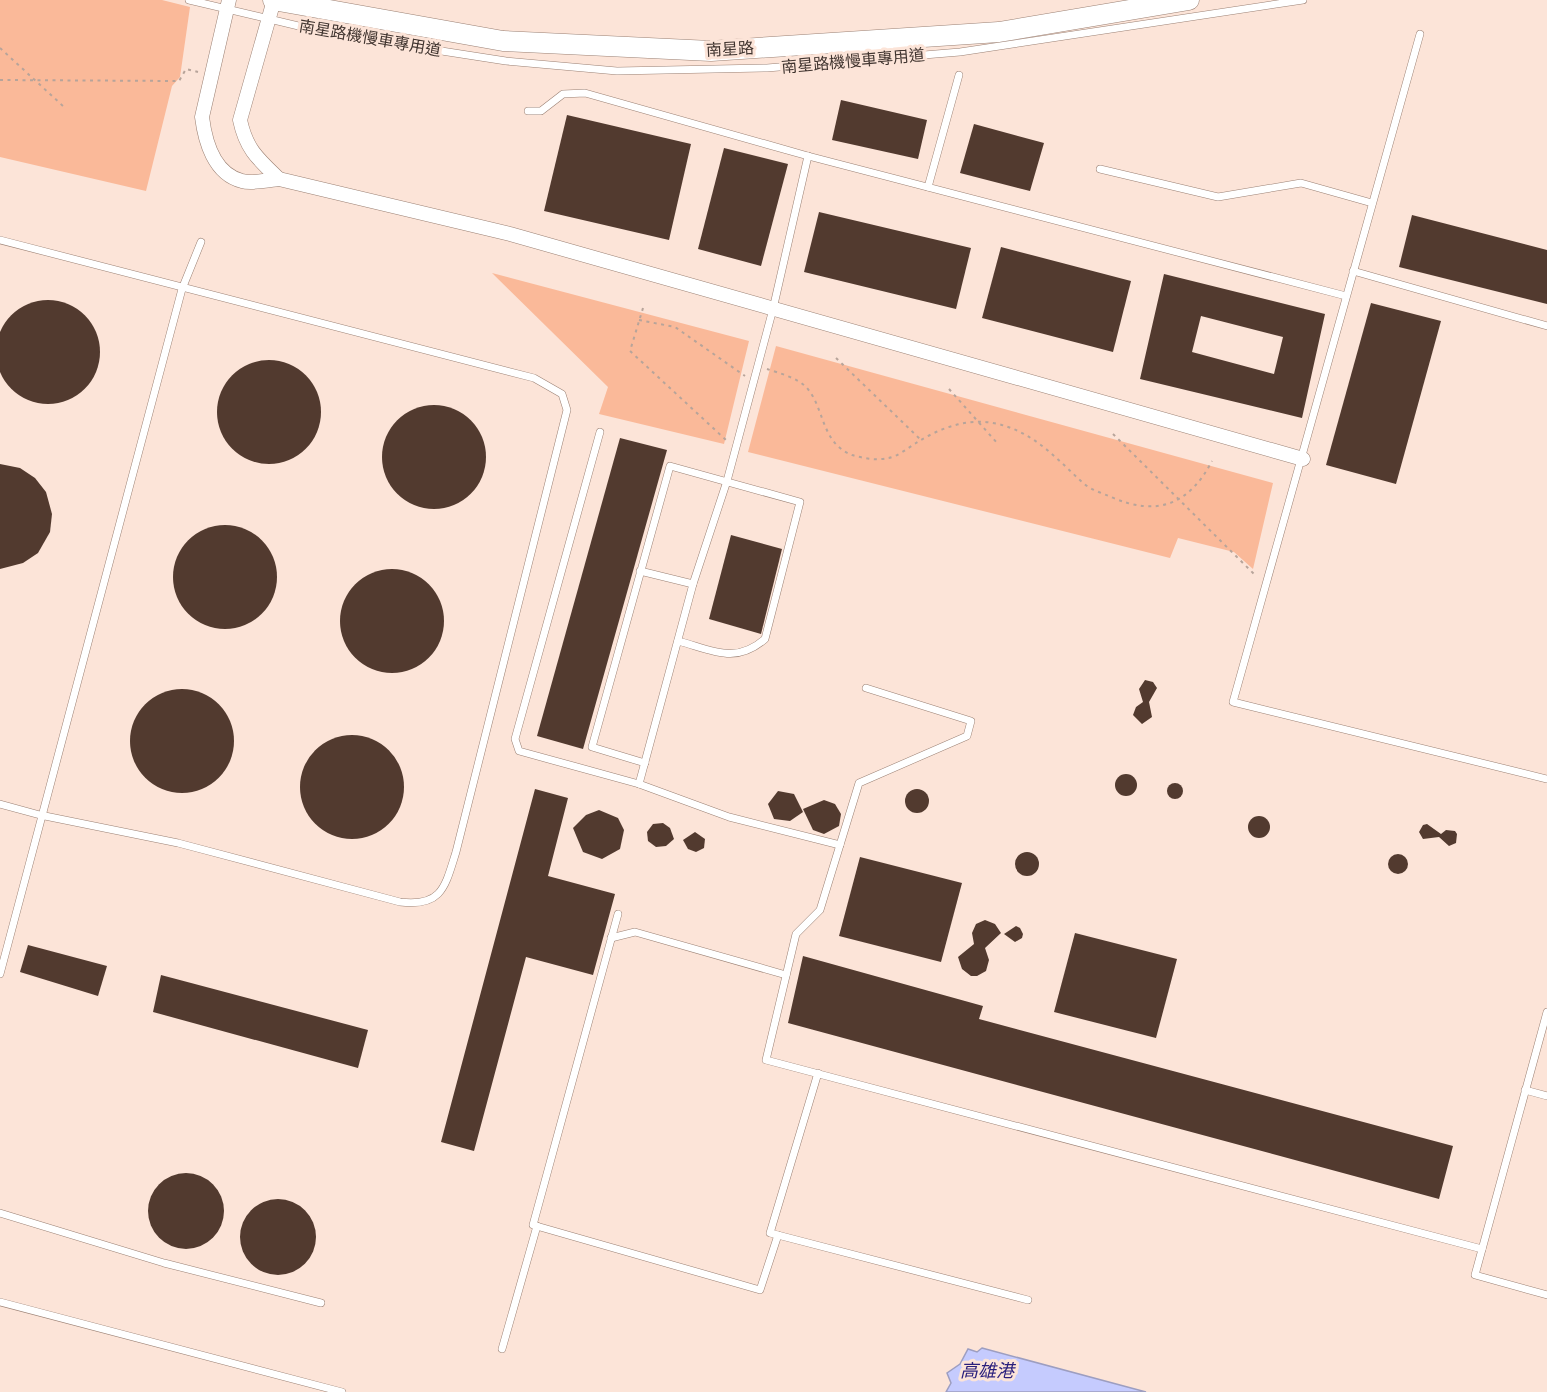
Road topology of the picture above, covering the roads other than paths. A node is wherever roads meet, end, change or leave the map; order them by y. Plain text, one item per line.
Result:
1 (189, 0) edge
2 (1189, 0) edge
3 (1303, 0) edge
4 (228, 4) edge
5 (272, 5) edge
6 (1420, 34) dead end
7 (959, 75) dead end
8 (528, 111) dead end
9 (808, 156) junction
10 (1100, 169) dead end
11 (279, 179) junction
12 (928, 187) junction
13 (1372, 203) junction
14 (0, 240) edge
15 (201, 242) dead end
16 (1353, 271) junction
17 (182, 289) junction
18 (1346, 296) junction
19 (773, 309) junction
20 (1547, 326) edge
21 (600, 432) dead end
22 (1303, 459) junction
23 (727, 481) junction
24 (640, 571) junction
25 (693, 584) junction
26 (678, 641) junction
27 (866, 688) dead end
28 (645, 763) junction
29 (1547, 779) edge
30 (639, 784) junction
31 (0, 804) edge
32 (40, 815) junction
33 (840, 845) junction
34 (618, 914) dead end
35 (611, 938) junction
36 (0, 974) edge
37 (786, 975) junction
38 (1547, 1012) edge
39 (818, 1073) junction
40 (1526, 1090) junction
41 (1547, 1096) edge
42 (0, 1213) edge
43 (537, 1226) junction
44 (778, 1235) junction
45 (1482, 1249) junction
46 (1547, 1295) edge
47 (1028, 1300) dead end
48 (0, 1302) edge
49 (321, 1303) dead end
50 (502, 1350) dead end
51 (342, 1392) edge

1 - 4 lane, 南星路機慢車專用道
2 - 5 street, 南星路
3 - 5 lane, 南星路機慢車專用道
4 - 5 lane, 南星路機慢車專用道
4 - 11 street
5 - 11 street
6 - 13 lane
7 - 12 lane
8 - 9 lane
9 - 12 lane
9 - 19 lane
10 - 13 lane
11 - 19 street
12 - 18 lane
13 - 16 lane
14 - 17 lane
15 - 17 lane
16 - 18 lane
16 - 20 lane
17 - 32 lane
17 - 32 lane
18 - 22 lane
19 - 22 street
19 - 23 lane
21 - 30 lane
22 - 29 lane
23 - 24 lane
23 - 25 lane
23 - 26 lane
24 - 25 lane
24 - 28 lane
25 - 26 lane
26 - 28 lane
27 - 33 lane
28 - 30 lane
30 - 33 lane
31 - 32 lane
32 - 36 lane
33 - 37 lane
34 - 35 lane
35 - 37 lane
35 - 43 lane
37 - 39 lane
38 - 40 lane
39 - 44 lane
39 - 45 lane
40 - 41 lane
40 - 45 lane
42 - 49 lane
43 - 44 lane
43 - 50 lane
44 - 47 lane
45 - 46 lane
48 - 51 lane

